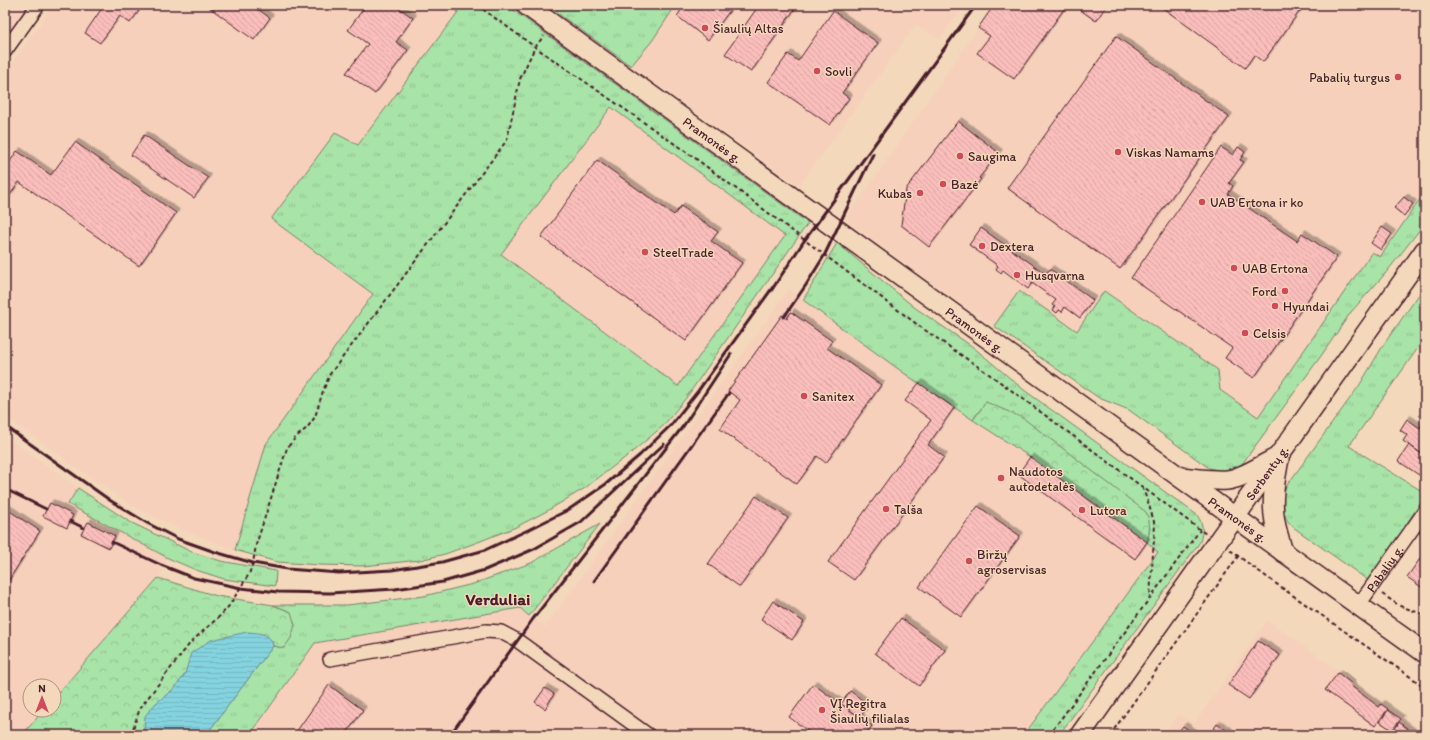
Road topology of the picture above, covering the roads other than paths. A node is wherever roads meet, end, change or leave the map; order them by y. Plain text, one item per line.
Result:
1 (38, 5) edge
2 (526, 5) edge
3 (5, 51) edge
4 (1425, 250) edge
5 (1279, 456) junction
6 (1178, 476) junction
7 (1425, 511) edge
8 (1235, 518) junction
9 (1283, 552) junction
10 (1358, 606) junction
11 (1425, 653) edge
12 (330, 658) dead end
13 (648, 735) edge
14 (1080, 735) edge

1 - 3 street
2 - 6 main road, Pramonės g.
4 - 5 main road, Serbentų g.
5 - 6 main road
5 - 8 main road, Serbentų g.
5 - 9 main road
6 - 8 main road, Pramonės g.
7 - 10 street, Pabalių g.
8 - 9 main road, Pramonės g.
8 - 14 main road, Serbentų g.
9 - 10 main road, Pramonės g.
10 - 11 main road, Pramonės g.
12 - 13 street

